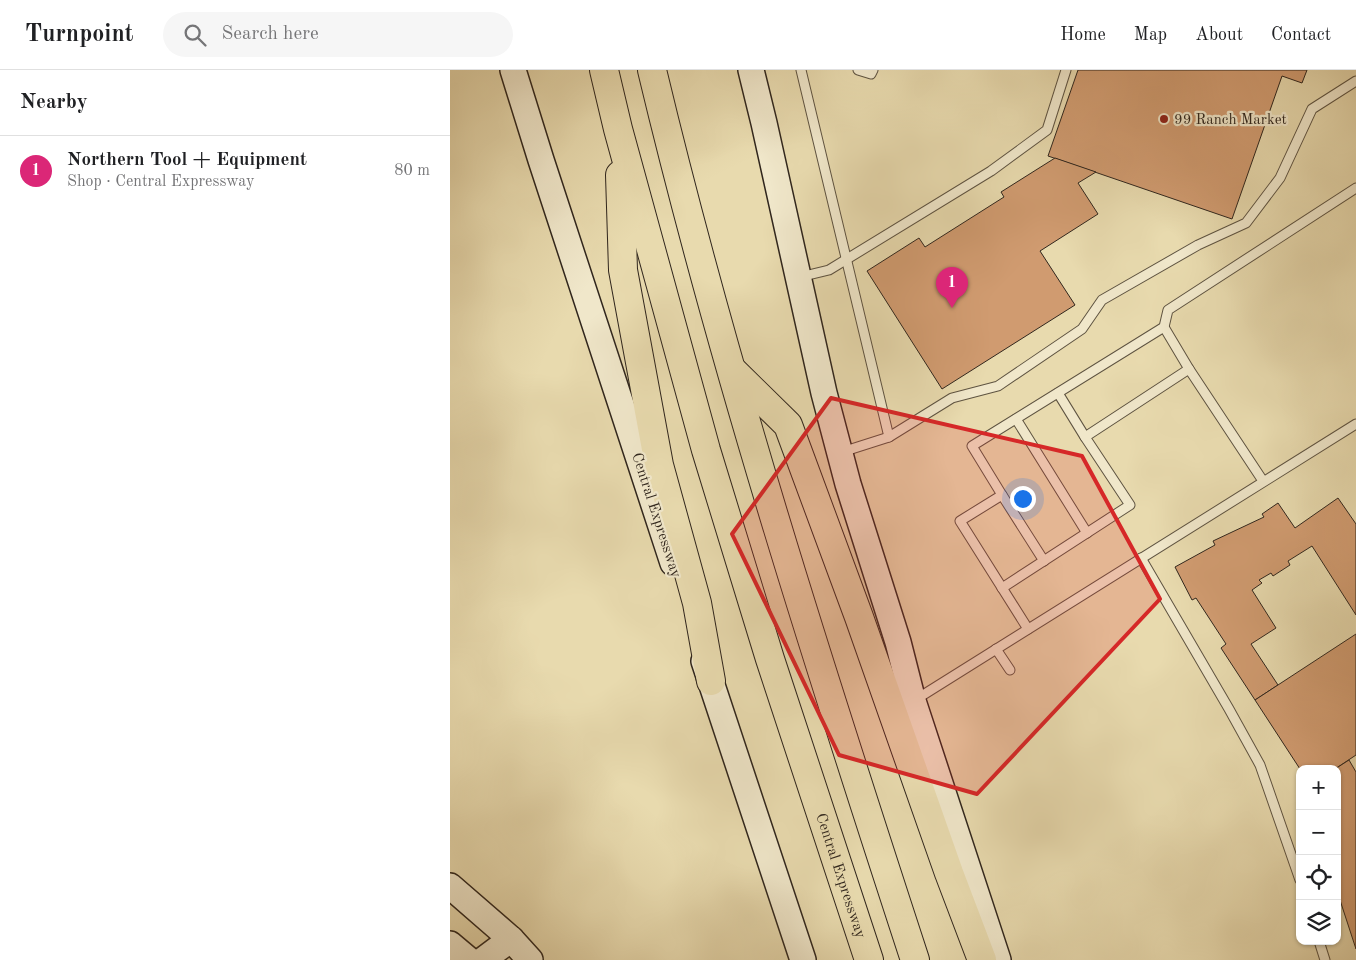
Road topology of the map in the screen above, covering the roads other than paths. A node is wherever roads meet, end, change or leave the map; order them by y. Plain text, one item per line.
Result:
1 (513, 70) edge
2 (604, 70) edge
3 (652, 70) edge
4 (751, 70) edge
5 (801, 70) edge
6 (858, 70) edge
7 (873, 70) edge
8 (1066, 70) edge
9 (1356, 81) edge
10 (618, 129) junction
11 (1356, 188) edge
12 (846, 260) junction
13 (799, 277) junction
14 (1164, 328) junction
15 (731, 369) junction
16 (1189, 369) junction
17 (1058, 393) junction
18 (1016, 418) junction
19 (1356, 424) edge
20 (889, 437) junction
21 (1085, 437) junction
22 (840, 453) junction
23 (1263, 481) junction
24 (1002, 495) junction
25 (1087, 533) junction
26 (1141, 558) junction
27 (1044, 561) junction
28 (1002, 588) junction
29 (1028, 629) junction
30 (996, 649) junction
31 (1010, 670) dead end
32 (711, 681) junction
33 (913, 701) junction
34 (1296, 868) edge
35 (450, 886) edge
36 (988, 930) junction
37 (511, 939) junction
38 (450, 944) edge
39 (1320, 945) edge
40 (469, 960) edge
41 (483, 960) edge
42 (530, 960) edge
43 (803, 960) edge
44 (869, 960) edge
45 (915, 960) edge
46 (982, 960) edge
47 (998, 960) edge
48 (1005, 960) edge
49 (1325, 960) edge

1 - 32 main road, Central Expressway
2 - 10 highway, Central Expressway
3 - 15 highway
4 - 13 main road
5 - 12 lane
6 - 7 lane
8 - 12 lane
9 - 20 lane
10 - 32 highway
10 - 44 highway, Central Expressway
11 - 14 lane
12 - 13 lane
12 - 20 lane
13 - 22 main road
14 - 16 lane
14 - 17 lane
15 - 45 highway
15 - 46 highway
16 - 21 lane
16 - 23 lane
17 - 18 lane
17 - 21 lane
18 - 24 lane
18 - 25 lane
19 - 23 lane
20 - 22 lane
21 - 25 lane
22 - 33 main road
23 - 26 lane
24 - 27 lane
24 - 28 lane
25 - 27 lane
26 - 29 lane
26 - 34 lane
27 - 28 lane
28 - 29 lane
29 - 30 lane
30 - 31 lane
30 - 33 lane
32 - 43 main road, Central Expressway
33 - 36 main road
35 - 37 main road
36 - 47 main road
36 - 48 lane
37 - 41 main road
37 - 42 main road
38 - 40 main road
39 - 49 lane

